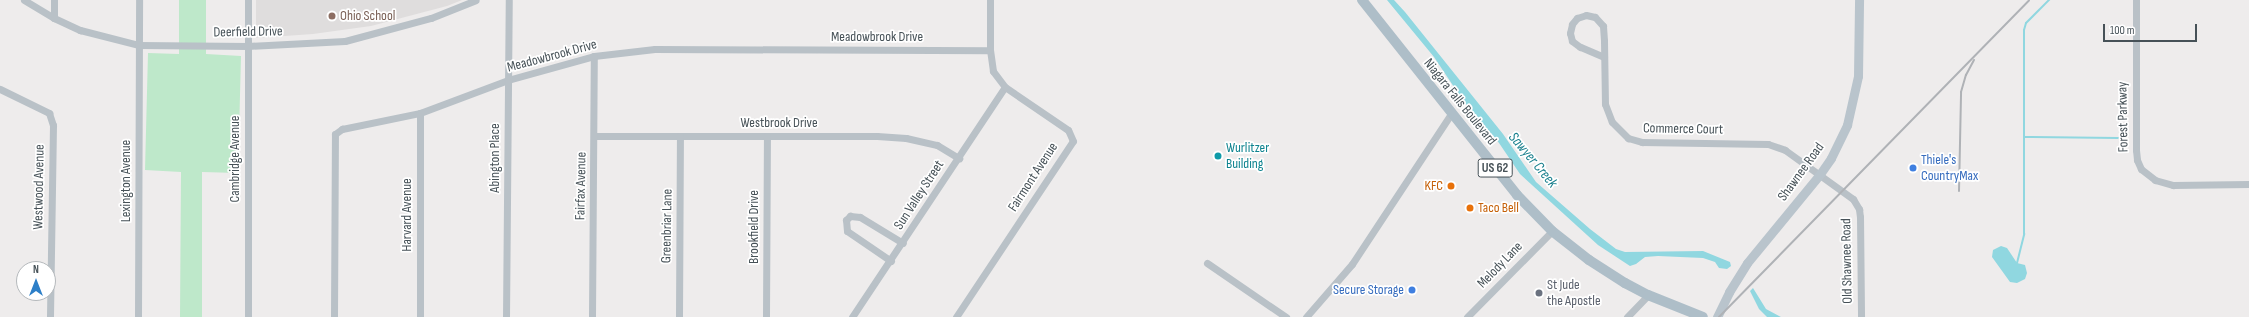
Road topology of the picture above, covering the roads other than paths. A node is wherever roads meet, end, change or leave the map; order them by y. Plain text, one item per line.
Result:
1 (24, 0) edge
2 (54, 0) edge
3 (139, 0) edge
4 (248, 0) edge
5 (476, 0) edge
6 (508, 0) edge
7 (990, 0) edge
8 (1362, 0) edge
9 (1859, 0) edge
10 (2136, 0) edge
11 (54, 18) junction
12 (139, 45) junction
13 (248, 46) junction
14 (990, 50) junction
15 (594, 56) junction
16 (1604, 57) junction
17 (508, 80) junction
18 (1005, 87) junction
19 (0, 89) edge
20 (420, 113) junction
21 (1451, 114) junction
22 (594, 136) junction
23 (680, 136) junction
24 (767, 136) junction
25 (959, 158) junction
26 (1820, 174) junction
27 (2249, 184) edge
28 (1552, 232) junction
29 (903, 243) junction
30 (891, 261) junction
31 (1206, 263) dead end
32 (1648, 295) junction
33 (50, 317) edge
34 (138, 317) edge
35 (248, 317) edge
36 (334, 317) edge
37 (420, 317) edge
38 (506, 317) edge
39 (592, 317) edge
40 (679, 317) edge
41 (766, 317) edge
42 (852, 317) edge
43 (956, 317) edge
44 (1286, 317) edge
45 (1306, 317) edge
46 (1467, 317) edge
47 (1627, 317) edge
48 (1703, 317) edge
49 (1717, 317) edge
50 (1861, 317) edge

1 - 11 street, Deerfield Drive
2 - 11 street
3 - 12 street, Lexington Avenue
4 - 13 street, Cambridge Avenue
5 - 13 street, Deerfield Drive
6 - 17 street, Abington Place
7 - 14 street, Fairmont Avenue
8 - 21 main road, Niagara Falls Boulevard / US 62
9 - 26 main road, Shawnee Road
10 - 27 street, Forest Parkway
11 - 12 street, Deerfield Drive
12 - 13 street, Deerfield Drive
12 - 34 street, Lexington Avenue
13 - 35 street, Cambridge Avenue
14 - 15 street, Meadowbrook Drive
14 - 18 street, Fairmont Avenue
15 - 17 street, Meadowbrook Drive
15 - 22 street, Fairfax Avenue
16 - 16 street, Commerce Court
16 - 26 street, Commerce Court
17 - 20 street, Meadowbrook Drive
17 - 38 street, Abington Place
18 - 25 street, Sun Valley Street
18 - 43 street, Fairmont Avenue
19 - 33 street, Westwood Avenue
20 - 36 street, Meadowbrook Drive
20 - 37 street, Harvard Avenue
21 - 28 main road, Niagara Falls Boulevard / US 62
21 - 45 street
22 - 23 street, Westbrook Drive
22 - 39 street, Fairfax Avenue
23 - 24 street, Westbrook Drive
23 - 40 street, Greenbriar Lane
24 - 25 street, Westbrook Drive
24 - 41 street, Brookfield Drive
25 - 29 street, Sun Valley Street
26 - 49 main road, Shawnee Road
26 - 50 street, Old Shawnee Road
28 - 32 main road, Niagara Falls Boulevard / US 62
28 - 46 street, Melody Lane
29 - 30 street, Sun Valley Street
29 - 30 street
30 - 42 street, Sun Valley Street
31 - 44 street
32 - 47 street
32 - 48 main road, Niagara Falls Boulevard / US 62

